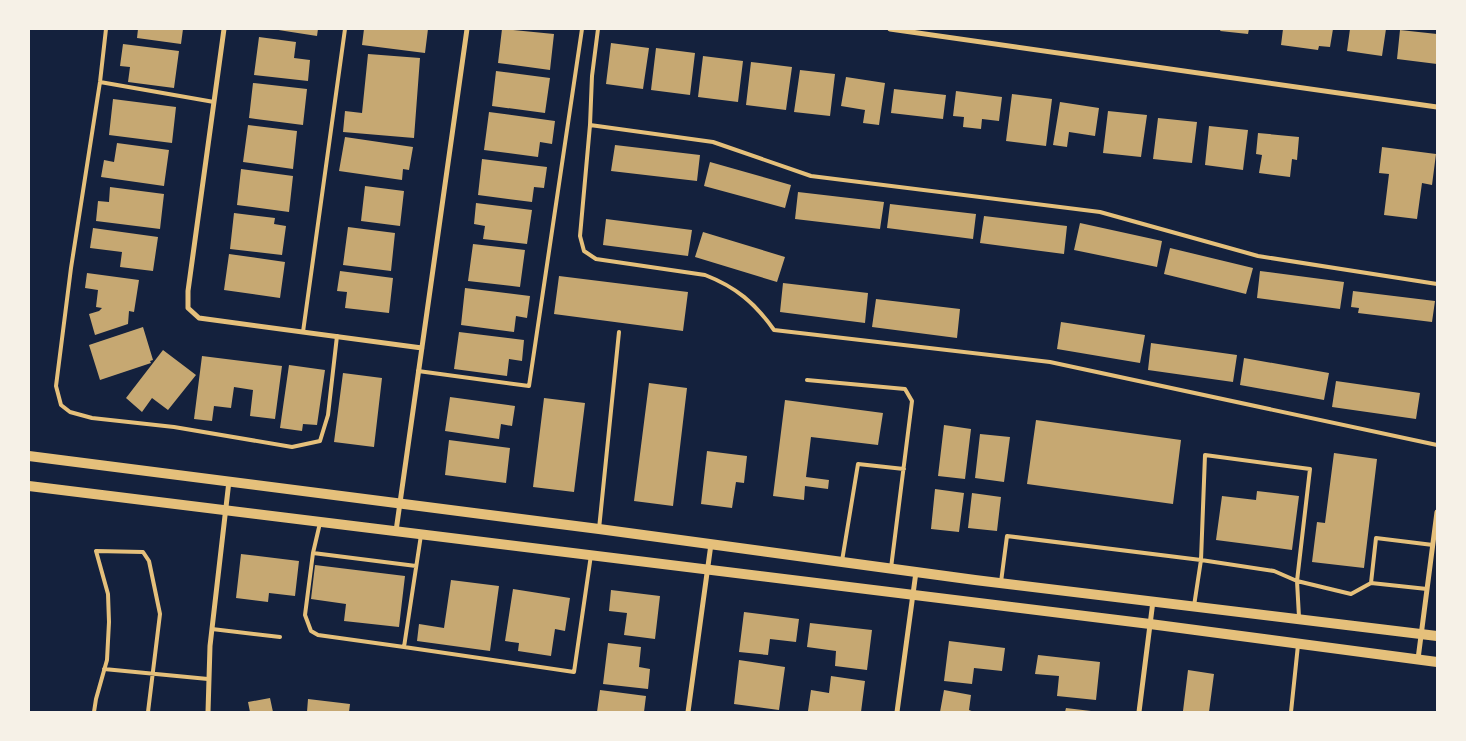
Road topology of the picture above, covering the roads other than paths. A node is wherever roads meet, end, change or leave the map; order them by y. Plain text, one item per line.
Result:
1 (106, 29) edge
2 (224, 29) edge
3 (345, 29) edge
4 (467, 29) edge
5 (582, 29) edge
6 (598, 29) edge
7 (890, 29) edge
8 (100, 82) junction
9 (214, 102) junction
10 (1437, 107) edge
11 (590, 126) junction
12 (1437, 284) edge
13 (303, 332) junction
14 (619, 332) dead end
15 (337, 336) junction
16 (422, 348) junction
17 (418, 371) junction
18 (807, 380) dead end
19 (1437, 445) edge
20 (29, 456) edge
21 (904, 469) junction
22 (229, 481) junction
23 (29, 486) edge
24 (400, 503) junction
25 (225, 510) junction
26 (1437, 512) edge
27 (320, 522) junction
28 (599, 529) junction
29 (396, 531) junction
30 (420, 534) junction
31 (711, 544) junction
32 (1433, 546) junction
33 (313, 553) junction
34 (591, 555) junction
35 (1434, 558) edge
36 (1201, 560) junction
37 (842, 562) junction
38 (416, 566) junction
39 (891, 568) junction
40 (708, 570) junction
41 (916, 572) junction
42 (1297, 582) junction
43 (1001, 583) junction
44 (1371, 583) junction
45 (1427, 589) junction
46 (912, 595) junction
47 (1153, 601) junction
48 (1194, 606) junction
49 (1299, 619) junction
50 (1150, 624) junction
51 (212, 628) junction
52 (1421, 634) junction
53 (1437, 636) edge
54 (280, 638) dead end
55 (1298, 643) junction
56 (404, 648) junction
57 (1418, 659) junction
58 (1437, 662) edge
59 (104, 669) junction
60 (152, 674) junction
61 (208, 679) junction
62 (94, 712) edge
63 (148, 712) edge
64 (208, 712) edge
65 (688, 712) edge
66 (897, 712) edge
67 (1139, 712) edge
68 (1291, 712) edge

1 - 8 lane
2 - 9 street
3 - 13 lane
4 - 16 street
5 - 17 lane
6 - 11 lane
7 - 10 street
8 - 9 lane
8 - 15 lane
9 - 13 street
11 - 12 lane
11 - 19 lane
13 - 15 street
14 - 28 lane
15 - 16 street
16 - 17 street
17 - 24 street
18 - 21 lane
20 - 22 main road
21 - 37 lane
21 - 39 lane
22 - 24 main road
22 - 25 street
23 - 25 main road
24 - 28 main road
24 - 29 street
25 - 27 main road
25 - 51 street
26 - 32 street
27 - 29 main road
27 - 33 lane
28 - 31 main road
29 - 30 main road
30 - 34 main road
30 - 38 lane
31 - 37 main road
31 - 40 street
32 - 35 street
32 - 44 lane
33 - 38 lane
33 - 56 lane
34 - 40 main road
34 - 56 lane
35 - 45 street
36 - 42 lane
36 - 42 lane
36 - 43 lane
36 - 48 lane
37 - 39 main road
38 - 56 lane
39 - 41 main road
40 - 46 main road
40 - 65 street
41 - 43 main road
41 - 46 street
42 - 44 lane
42 - 49 lane
43 - 47 main road
44 - 45 lane
45 - 52 street
46 - 50 main road
46 - 66 street
47 - 48 main road
47 - 50 street
48 - 49 main road
49 - 52 main road
50 - 55 main road
50 - 67 street
51 - 54 lane
51 - 61 street
52 - 53 main road
52 - 57 street
55 - 57 main road
55 - 68 lane
57 - 58 main road
59 - 60 lane
59 - 60 lane
59 - 62 lane
60 - 61 lane
60 - 63 lane
61 - 64 street

